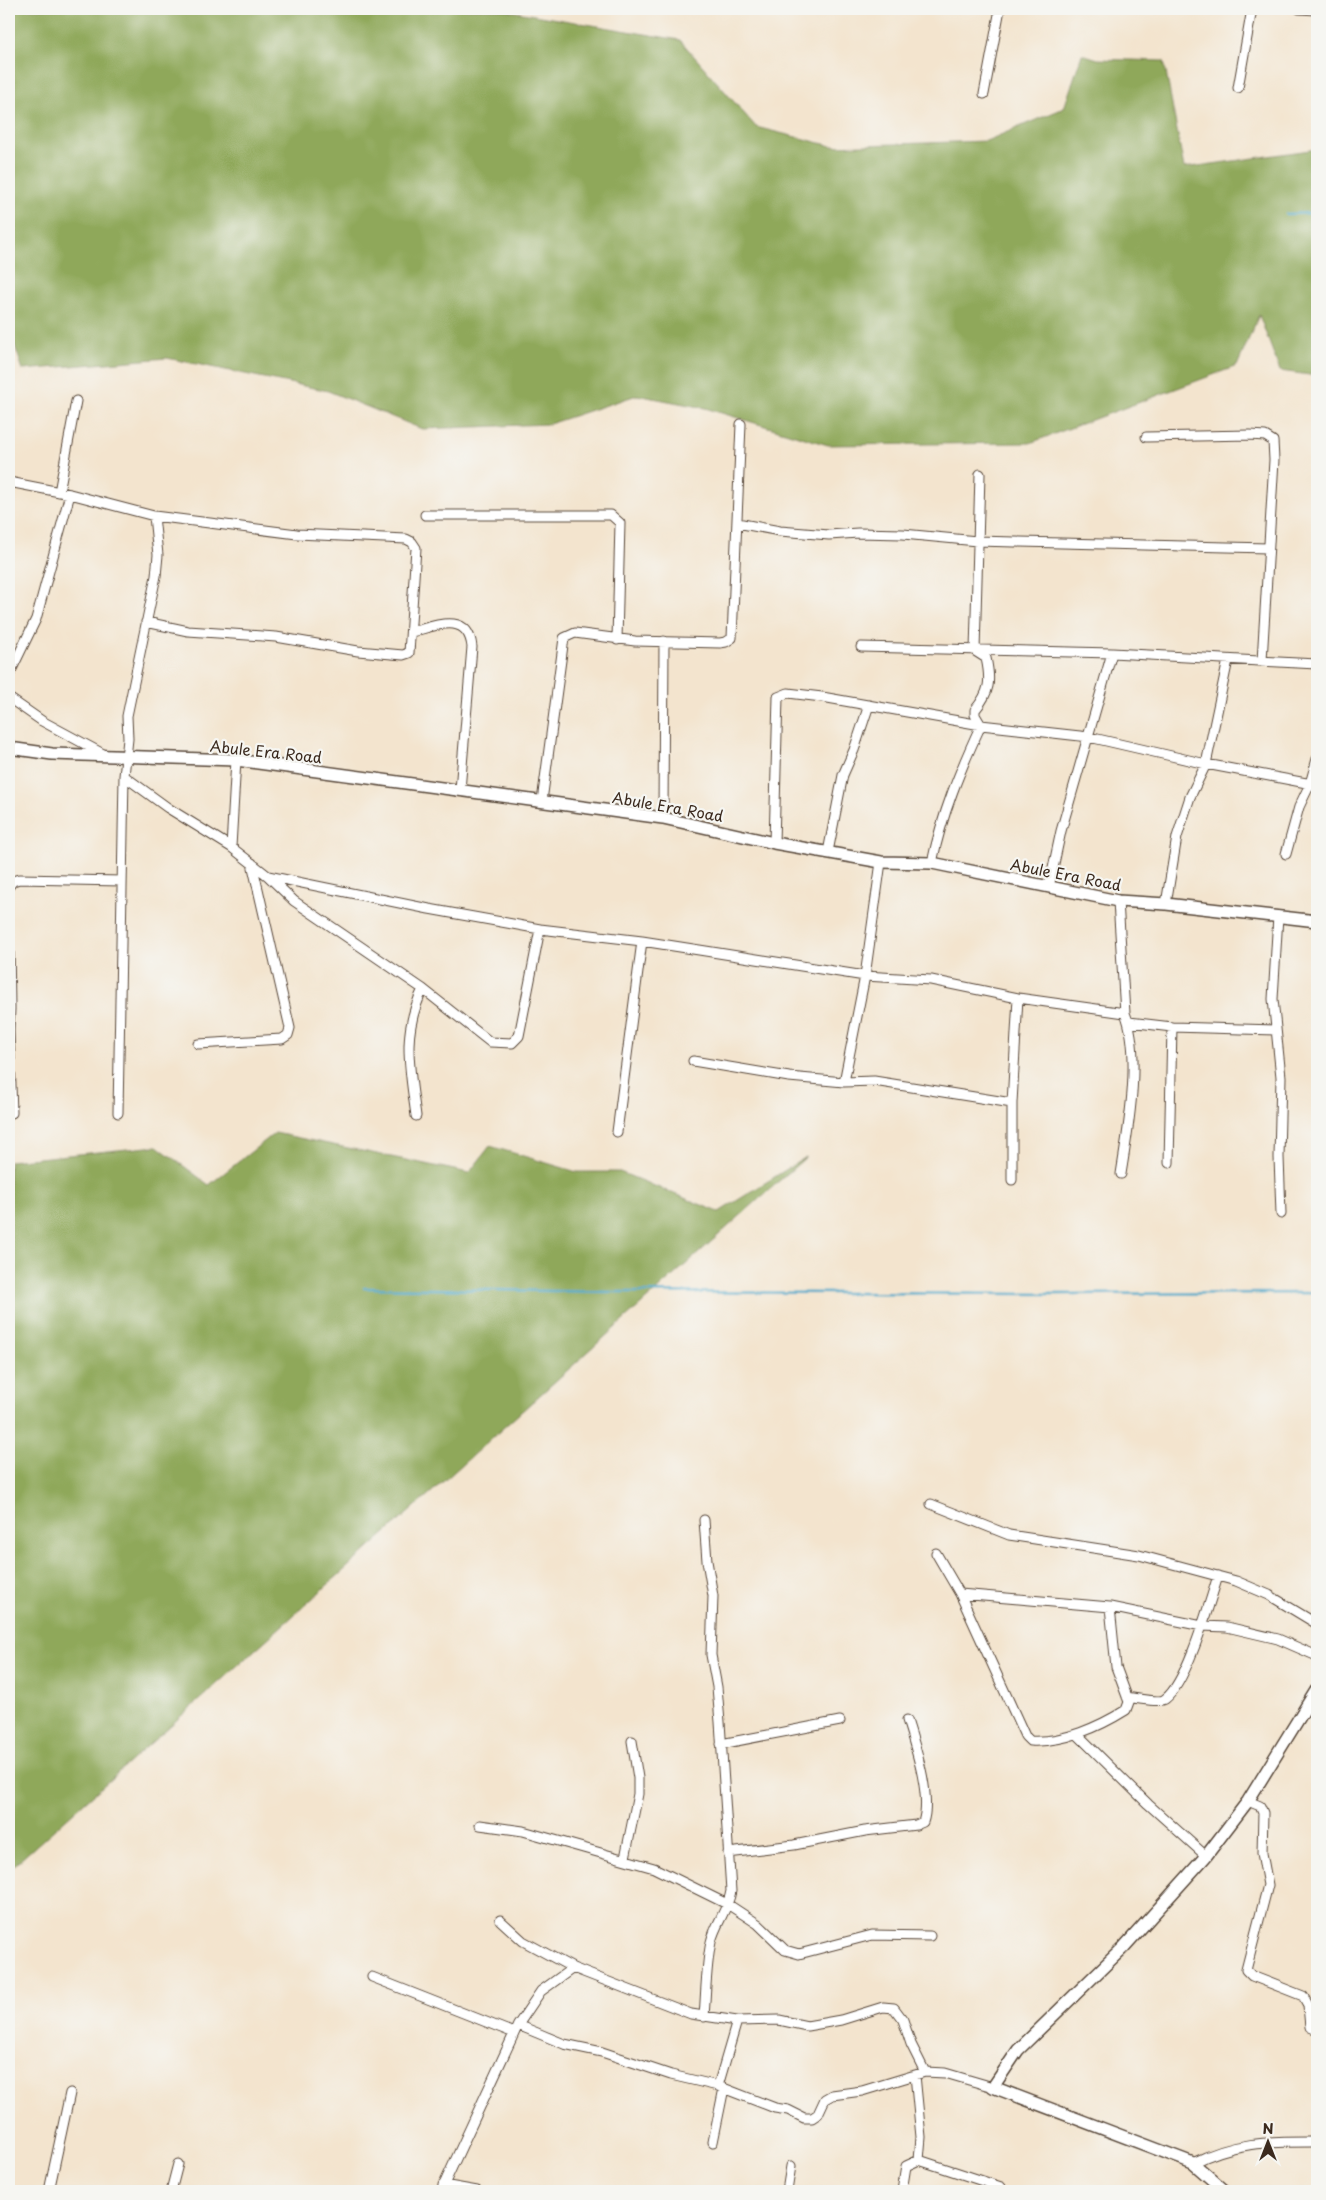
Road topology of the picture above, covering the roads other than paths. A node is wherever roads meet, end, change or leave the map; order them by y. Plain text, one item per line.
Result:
1 (1000, 9) edge
2 (1252, 9) edge
3 (1299, 9) edge
4 (1317, 10) edge
5 (1238, 88) dead end
6 (984, 94) dead end
7 (76, 401) dead end
8 (741, 424) dead end
9 (1146, 437) dead end
10 (980, 474) dead end
11 (9, 482) edge
12 (59, 492) junction
13 (70, 494) junction
14 (426, 514) dead end
15 (154, 516) junction
16 (737, 523) junction
17 (977, 541) junction
18 (1268, 548) junction
19 (146, 622) junction
20 (411, 632) junction
21 (617, 640) junction
22 (664, 640) junction
23 (860, 647) dead end
24 (975, 651) junction
25 (1112, 653) junction
26 (1228, 660) junction
27 (1262, 661) junction
28 (1317, 664) edge
29 (9, 675) edge
30 (9, 698) edge
31 (869, 705) junction
32 (982, 725) junction
33 (1089, 737) junction
34 (9, 748) edge
35 (107, 756) junction
36 (125, 756) junction
37 (1317, 759) edge
38 (236, 760) junction
39 (1206, 764) junction
40 (124, 776) junction
41 (1314, 784) edge
42 (460, 790) junction
43 (542, 802) junction
44 (663, 818) junction
45 (774, 842) junction
46 (231, 847) junction
47 (828, 852) junction
48 (1286, 854) dead end
49 (881, 862) junction
50 (252, 863) junction
51 (932, 863) junction
52 (268, 876) junction
53 (122, 881) junction
54 (9, 886) edge
55 (1049, 887) junction
56 (1118, 901) junction
57 (1166, 904) junction
58 (1278, 916) junction
59 (1317, 921) edge
60 (540, 929) junction
61 (9, 940) edge
62 (642, 941) junction
63 (865, 976) junction
64 (423, 989) junction
65 (1018, 998) junction
66 (1125, 1014) junction
67 (1129, 1022) junction
68 (1172, 1027) junction
69 (9, 1030) edge
70 (1276, 1030) junction
71 (198, 1044) dead end
72 (693, 1060) dead end
73 (844, 1082) junction
74 (1012, 1103) junction
75 (12, 1113) dead end
76 (118, 1114) dead end
77 (416, 1116) dead end
78 (617, 1132) dead end
79 (1169, 1164) dead end
80 (1121, 1174) dead end
81 (1012, 1180) dead end
82 (1281, 1214) dead end
83 (930, 1504) dead end
84 (704, 1520) dead end
85 (936, 1553) dead end
86 (1218, 1576) junction
87 (960, 1594) junction
88 (1110, 1607) junction
89 (1317, 1624) edge
90 (1202, 1626) junction
91 (1317, 1656) edge
92 (1317, 1689) edge
93 (1127, 1697) junction
94 (908, 1720) dead end
95 (840, 1721) dead end
96 (1077, 1734) junction
97 (632, 1741) dead end
98 (722, 1744) junction
99 (1248, 1801) junction
100 (480, 1825) dead end
101 (728, 1853) junction
102 (1206, 1856) junction
103 (625, 1858) junction
104 (729, 1905) junction
105 (500, 1920) dead end
106 (930, 1936) dead end
107 (573, 1968) junction
108 (372, 1976) dead end
109 (704, 2017) junction
110 (737, 2021) junction
111 (516, 2029) junction
112 (1317, 2030) edge
113 (925, 2072) junction
114 (915, 2075) junction
115 (721, 2087) junction
116 (993, 2087) junction
117 (70, 2093) dead end
118 (713, 2142) dead end
119 (1317, 2142) edge
120 (919, 2160) junction
121 (1193, 2163) junction
122 (178, 2164) dead end
123 (791, 2166) dead end
124 (1000, 2187) dead end
125 (442, 2188) edge
126 (49, 2191) edge
127 (171, 2191) edge
128 (477, 2191) edge
129 (787, 2191) edge
130 (902, 2191) edge
131 (1225, 2191) edge

1 - 6 street
2 - 5 street
3 - 4 street
7 - 12 street
8 - 16 street
9 - 18 street
10 - 17 street
11 - 12 street
12 - 13 street
13 - 15 street
13 - 29 street
14 - 21 street
15 - 19 street
15 - 20 street
16 - 17 street
16 - 22 street
17 - 18 street
17 - 24 street
18 - 27 street
19 - 20 street
19 - 36 street
20 - 42 street
21 - 22 street
21 - 43 street
22 - 44 street
23 - 24 street
24 - 25 street
24 - 32 street
25 - 26 street
25 - 33 street
26 - 27 street
26 - 39 street
27 - 28 street
30 - 35 street
31 - 32 street
31 - 45 street
31 - 47 street
32 - 33 street
32 - 51 street
33 - 39 street
33 - 55 street
34 - 35 street, Abule Era Road
35 - 36 street, Abule Era Road
36 - 38 street, Abule Era Road
36 - 40 street
37 - 41 street
38 - 42 street, Abule Era Road
38 - 46 street
39 - 41 street
39 - 57 street
40 - 46 street
40 - 53 street
41 - 48 street
42 - 43 street, Abule Era Road
43 - 44 street, Abule Era Road
44 - 45 street, Abule Era Road
45 - 47 street, Abule Era Road
46 - 50 street
47 - 49 street, Abule Era Road
49 - 51 street, Abule Era Road
49 - 63 street
50 - 52 street
50 - 71 street
51 - 55 street, Abule Era Road
52 - 60 street
52 - 64 street
53 - 54 street
53 - 76 street
55 - 56 street, Abule Era Road
56 - 57 street, Abule Era Road
56 - 66 street
57 - 58 street, Abule Era Road
58 - 59 street, Abule Era Road
58 - 70 street
60 - 62 street
60 - 64 street
61 - 69 street
62 - 63 street
62 - 78 street
63 - 65 street
63 - 73 street
64 - 77 street
65 - 66 street
65 - 74 street
66 - 67 street
67 - 68 street
67 - 80 street
68 - 70 street
68 - 79 street
69 - 75 street
70 - 82 street
72 - 73 street
73 - 74 street
74 - 81 street
83 - 86 street
84 - 98 street
85 - 87 street
86 - 89 street
86 - 90 street
87 - 88 street
87 - 96 street
88 - 90 street
88 - 93 street
90 - 91 street
90 - 93 street
92 - 99 street
93 - 96 street
94 - 101 street
95 - 98 street
96 - 102 street
97 - 103 street
98 - 101 street
99 - 102 street
99 - 112 street
100 - 103 street
101 - 104 street
102 - 116 street
103 - 104 street
104 - 106 street
104 - 109 street
105 - 107 street
107 - 109 street
107 - 111 street
108 - 111 street
109 - 110 street
110 - 113 street
110 - 115 street
111 - 115 street
111 - 125 street
113 - 114 street
113 - 116 street
114 - 115 street
114 - 120 street
115 - 118 street
116 - 121 street
117 - 126 street
119 - 121 street
120 - 124 street
120 - 130 street
121 - 131 street
122 - 127 street
123 - 129 street
125 - 128 street

